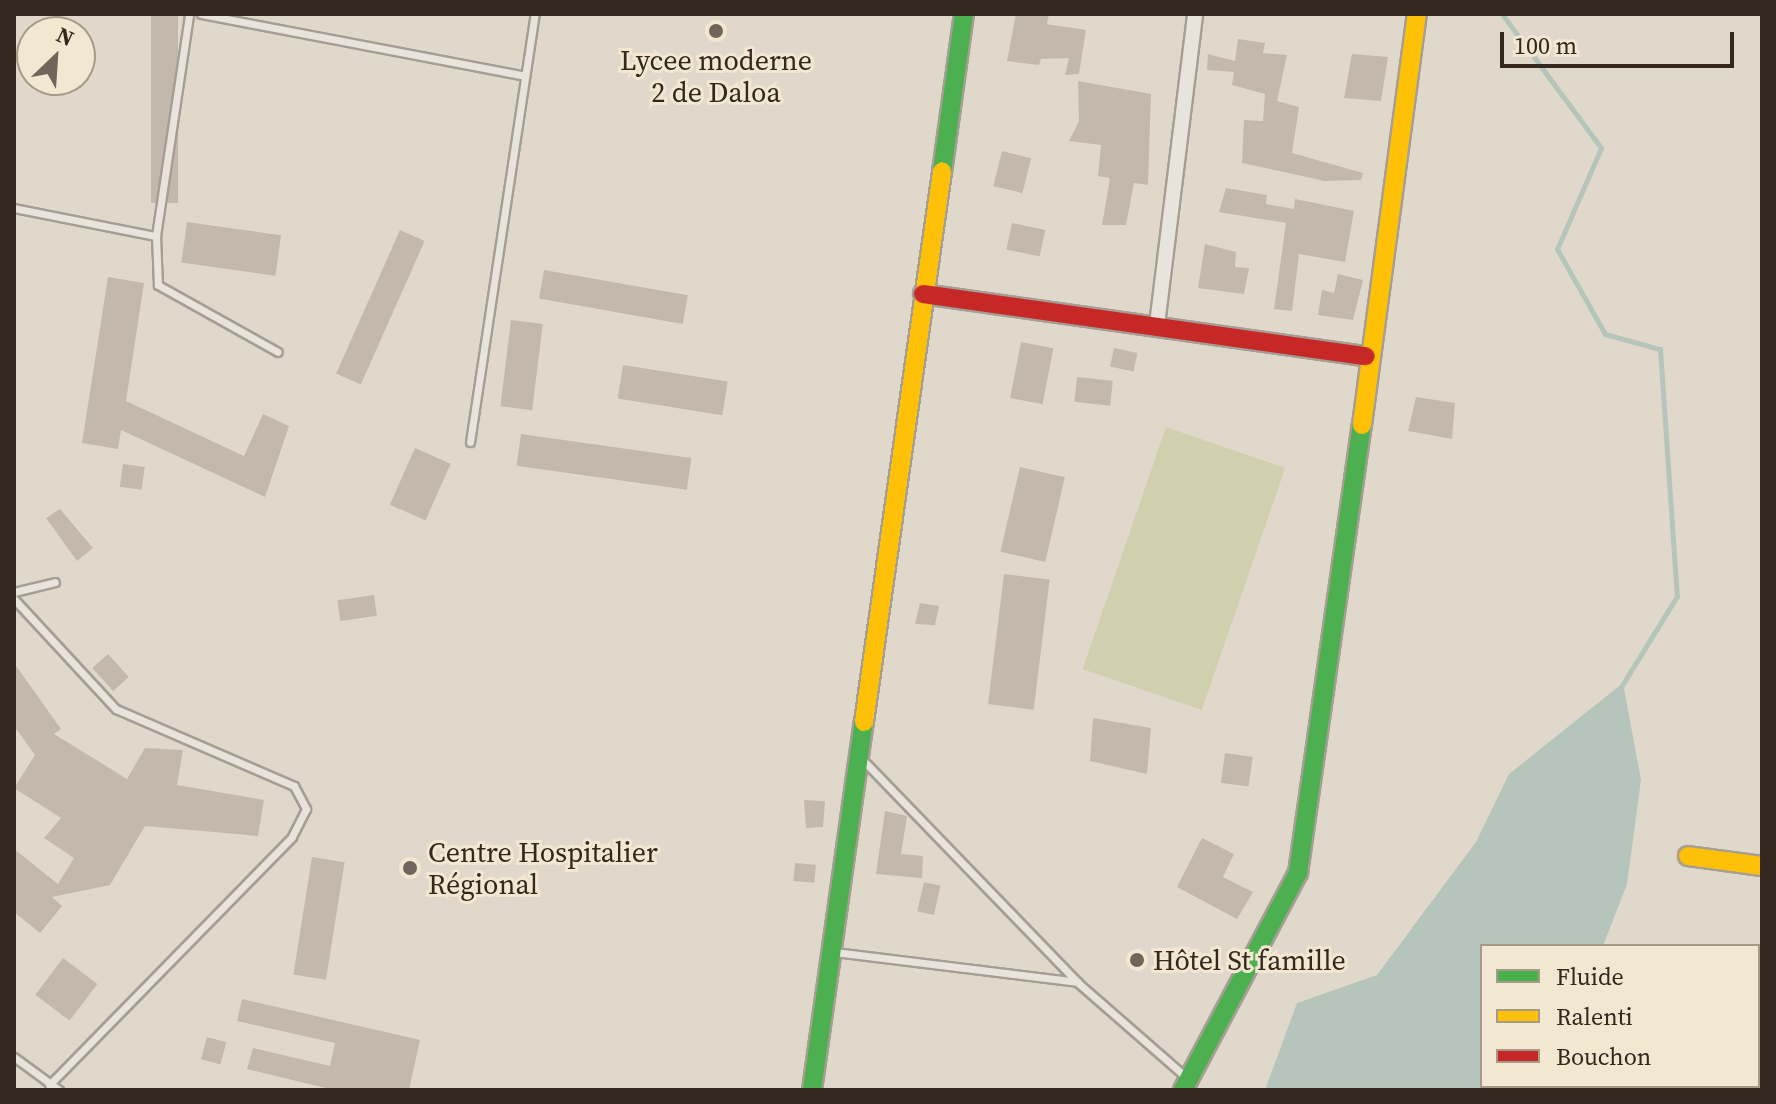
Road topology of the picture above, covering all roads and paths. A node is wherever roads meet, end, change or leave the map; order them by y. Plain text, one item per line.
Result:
1 (189, 14) edge
2 (201, 14) edge
3 (535, 14) edge
4 (964, 14) edge
5 (1195, 14) edge
6 (1417, 14) edge
7 (525, 76) junction
8 (14, 208) edge
9 (156, 236) junction
10 (923, 294) junction
11 (1157, 325) junction
12 (278, 352) dead end
13 (1366, 356) junction
14 (470, 442) dead end
15 (55, 582) dead end
16 (14, 592) edge
17 (14, 599) edge
18 (861, 757) junction
19 (1688, 856) dead end
20 (1762, 866) edge
21 (834, 952) junction
22 (1077, 982) junction
23 (14, 1057) edge
24 (1186, 1084) edge
25 (49, 1085) junction
26 (59, 1090) edge
27 (812, 1090) edge

1 - 9 lane
2 - 7 lane
3 - 7 lane
4 - 10 street
5 - 11 street
6 - 13 street
7 - 14 lane
8 - 9 lane
9 - 12 lane
10 - 11 street
10 - 18 street
11 - 13 street
13 - 24 street
15 - 16 lane
17 - 25 lane
18 - 21 street
18 - 22 lane
19 - 20 street
21 - 22 lane
21 - 27 street
22 - 24 lane
23 - 25 lane
25 - 26 lane

